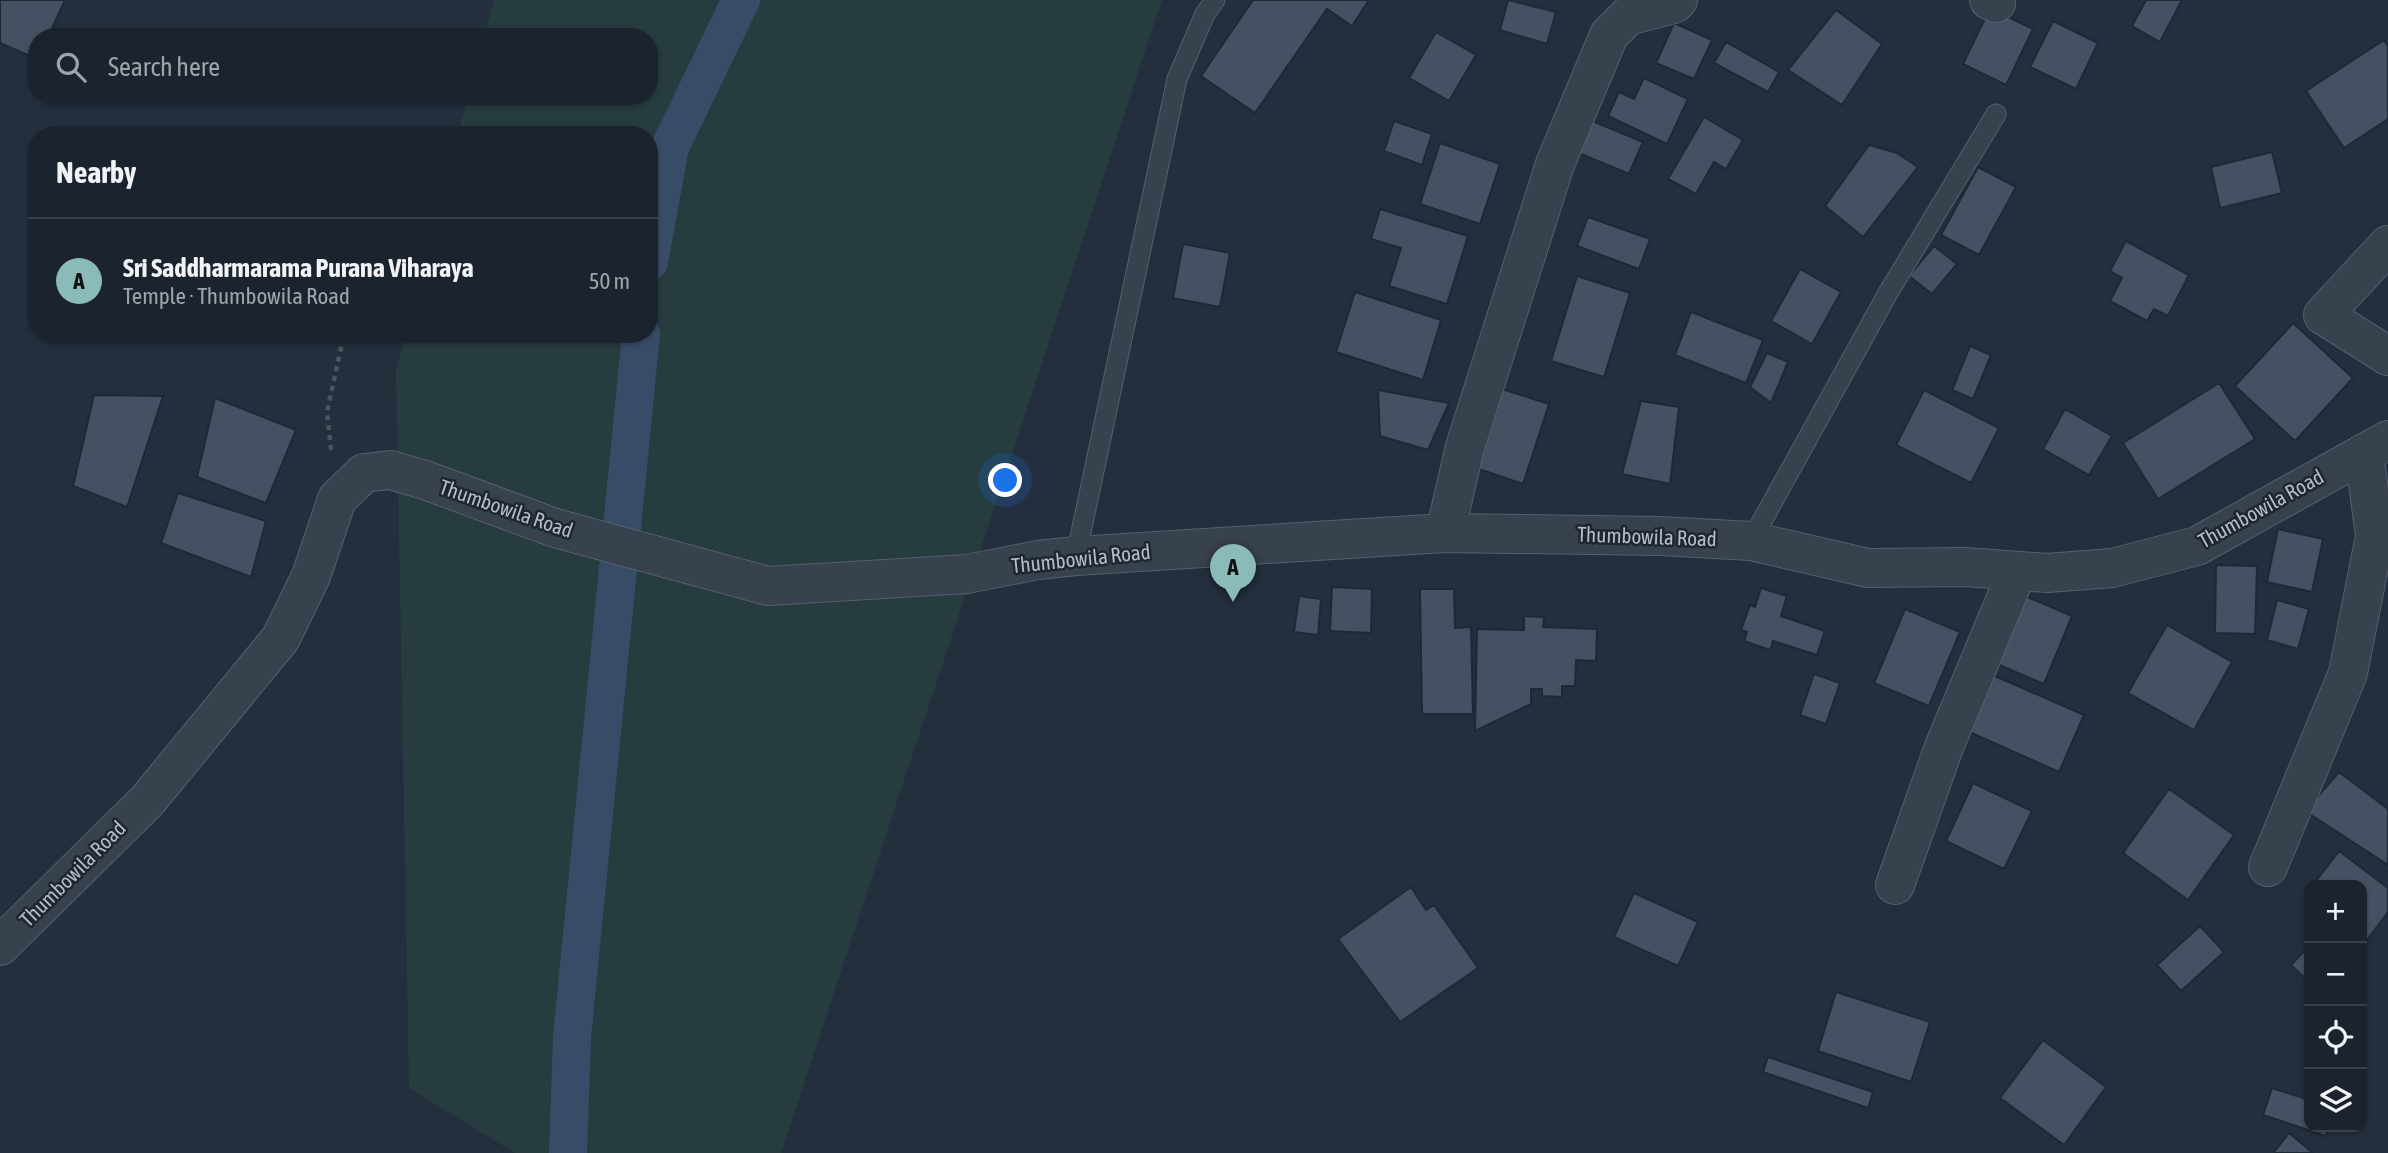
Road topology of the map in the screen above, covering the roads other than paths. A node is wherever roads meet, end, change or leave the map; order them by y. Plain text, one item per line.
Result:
1 (1215, 0) edge
2 (1678, 0) edge
3 (1996, 114) dead end
4 (2388, 245) edge
5 (2388, 356) edge
6 (2376, 446) edge
7 (1445, 533) junction
8 (1751, 541) junction
9 (1076, 556) junction
10 (2017, 572) junction
11 (2268, 867) dead end
12 (1895, 885) dead end
13 (0, 946) edge

1 - 9 lane
2 - 7 street
3 - 8 lane
4 - 5 street
6 - 10 street, Thumbowila Road
6 - 11 street
7 - 8 street, Thumbowila Road
7 - 9 street, Thumbowila Road
8 - 10 street, Thumbowila Road
9 - 13 street, Thumbowila Road
10 - 12 street

